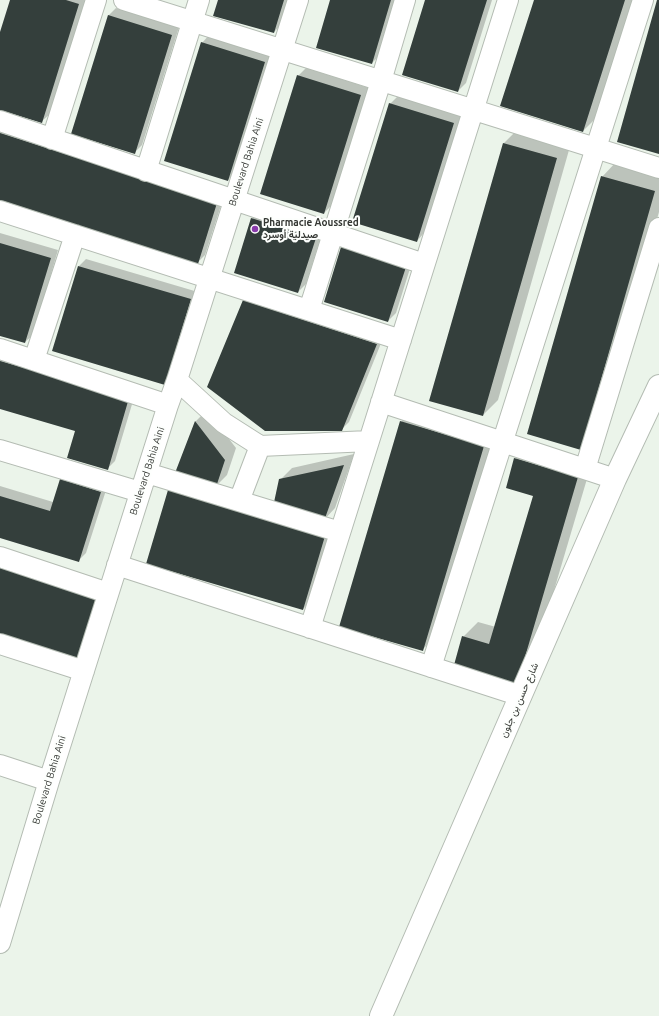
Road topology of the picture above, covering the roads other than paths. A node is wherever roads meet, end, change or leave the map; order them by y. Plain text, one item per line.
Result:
1 (96, 0) edge
2 (124, 0) edge
3 (199, 0) edge
4 (298, 0) edge
5 (405, 0) edge
6 (508, 0) edge
7 (643, 0) edge
8 (192, 21) junction
9 (282, 50) junction
10 (381, 81) junction
11 (473, 110) junction
12 (0, 121) edge
13 (52, 139) junction
14 (595, 148) junction
15 (659, 168) edge
16 (146, 171) junction
17 (234, 200) junction
18 (0, 211) edge
19 (659, 228) edge
20 (333, 233) junction
21 (75, 235) junction
22 (424, 264) junction
23 (209, 278) junction
24 (309, 310) junction
25 (401, 340) junction
26 (0, 349) edge
27 (34, 360) junction
28 (178, 380) junction
29 (659, 386) edge
30 (381, 402) junction
31 (168, 405) junction
32 (369, 442) junction
33 (502, 442) junction
34 (260, 446) junction
35 (0, 450) edge
36 (585, 469) junction
37 (147, 473) junction
38 (615, 479) junction
39 (140, 492) junction
40 (239, 501) junction
41 (340, 532) junction
42 (0, 557) edge
43 (117, 565) junction
44 (108, 593) junction
45 (310, 628) junction
46 (0, 644) edge
47 (431, 667) junction
48 (84, 670) junction
49 (521, 696) junction
50 (0, 765) edge
51 (49, 781) junction
52 (0, 943) edge
53 (381, 1016) edge

1 - 13 street
2 - 8 street
3 - 8 street
4 - 9 street, Boulevard Bahia Aini
5 - 10 street
6 - 11 street
7 - 14 street
8 - 9 street
8 - 16 street
9 - 10 street
9 - 17 street, Boulevard Bahia Aini
10 - 11 street
10 - 20 street
11 - 14 street
11 - 22 street
12 - 13 street
13 - 16 street
14 - 15 street
14 - 33 street
16 - 17 street
17 - 20 street
17 - 23 street, Boulevard Bahia Aini
18 - 21 street
19 - 36 street
20 - 22 street
20 - 24 street
21 - 23 street
21 - 27 street
22 - 25 street
23 - 24 street
23 - 28 street, Boulevard Bahia Aini
24 - 25 street
25 - 30 street
26 - 27 street
27 - 31 street
28 - 31 street, Boulevard Bahia Aini
28 - 34 street
29 - 38 street, شارع حسن بن جلون
30 - 32 street
30 - 33 street
31 - 37 street, Boulevard Bahia Aini
32 - 34 street
32 - 41 street
33 - 36 street
33 - 47 street
34 - 40 street
35 - 39 street
36 - 38 street
37 - 39 street, Boulevard Bahia Aini
37 - 40 street
38 - 49 street, شارع حسن بن جلون
39 - 43 street, Boulevard Bahia Aini
40 - 41 street
41 - 45 street
42 - 44 street
43 - 44 street, Boulevard Bahia Aini
43 - 45 street
44 - 48 street, Boulevard Bahia Aini
45 - 47 street
46 - 48 street
47 - 49 street
48 - 51 street, Boulevard Bahia Aini
49 - 53 street, شارع حسن بن جلون
50 - 51 street
51 - 52 street, Boulevard Bahia Aini

